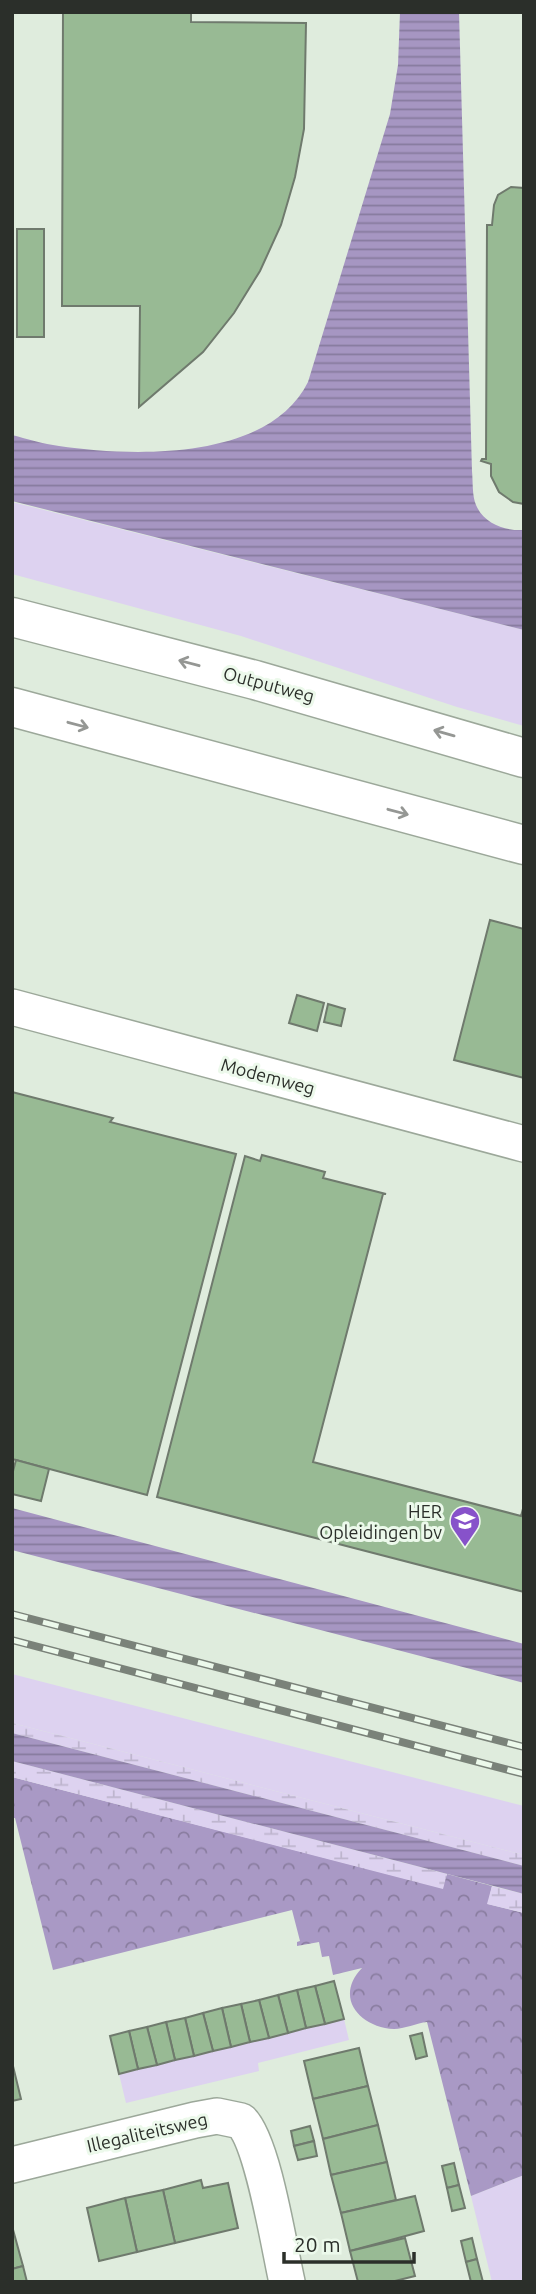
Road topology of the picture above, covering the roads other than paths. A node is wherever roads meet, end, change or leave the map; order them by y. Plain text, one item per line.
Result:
1 (12, 617) edge
2 (12, 707) edge
3 (524, 758) edge
4 (524, 845) edge
5 (12, 1007) edge
6 (524, 1144) edge
7 (12, 2165) edge
8 (287, 2282) edge

3 -> 1 main road, Outputweg
2 -> 4 main road
5 - 6 street, Modemweg
7 - 8 street, Illegaliteitsweg

